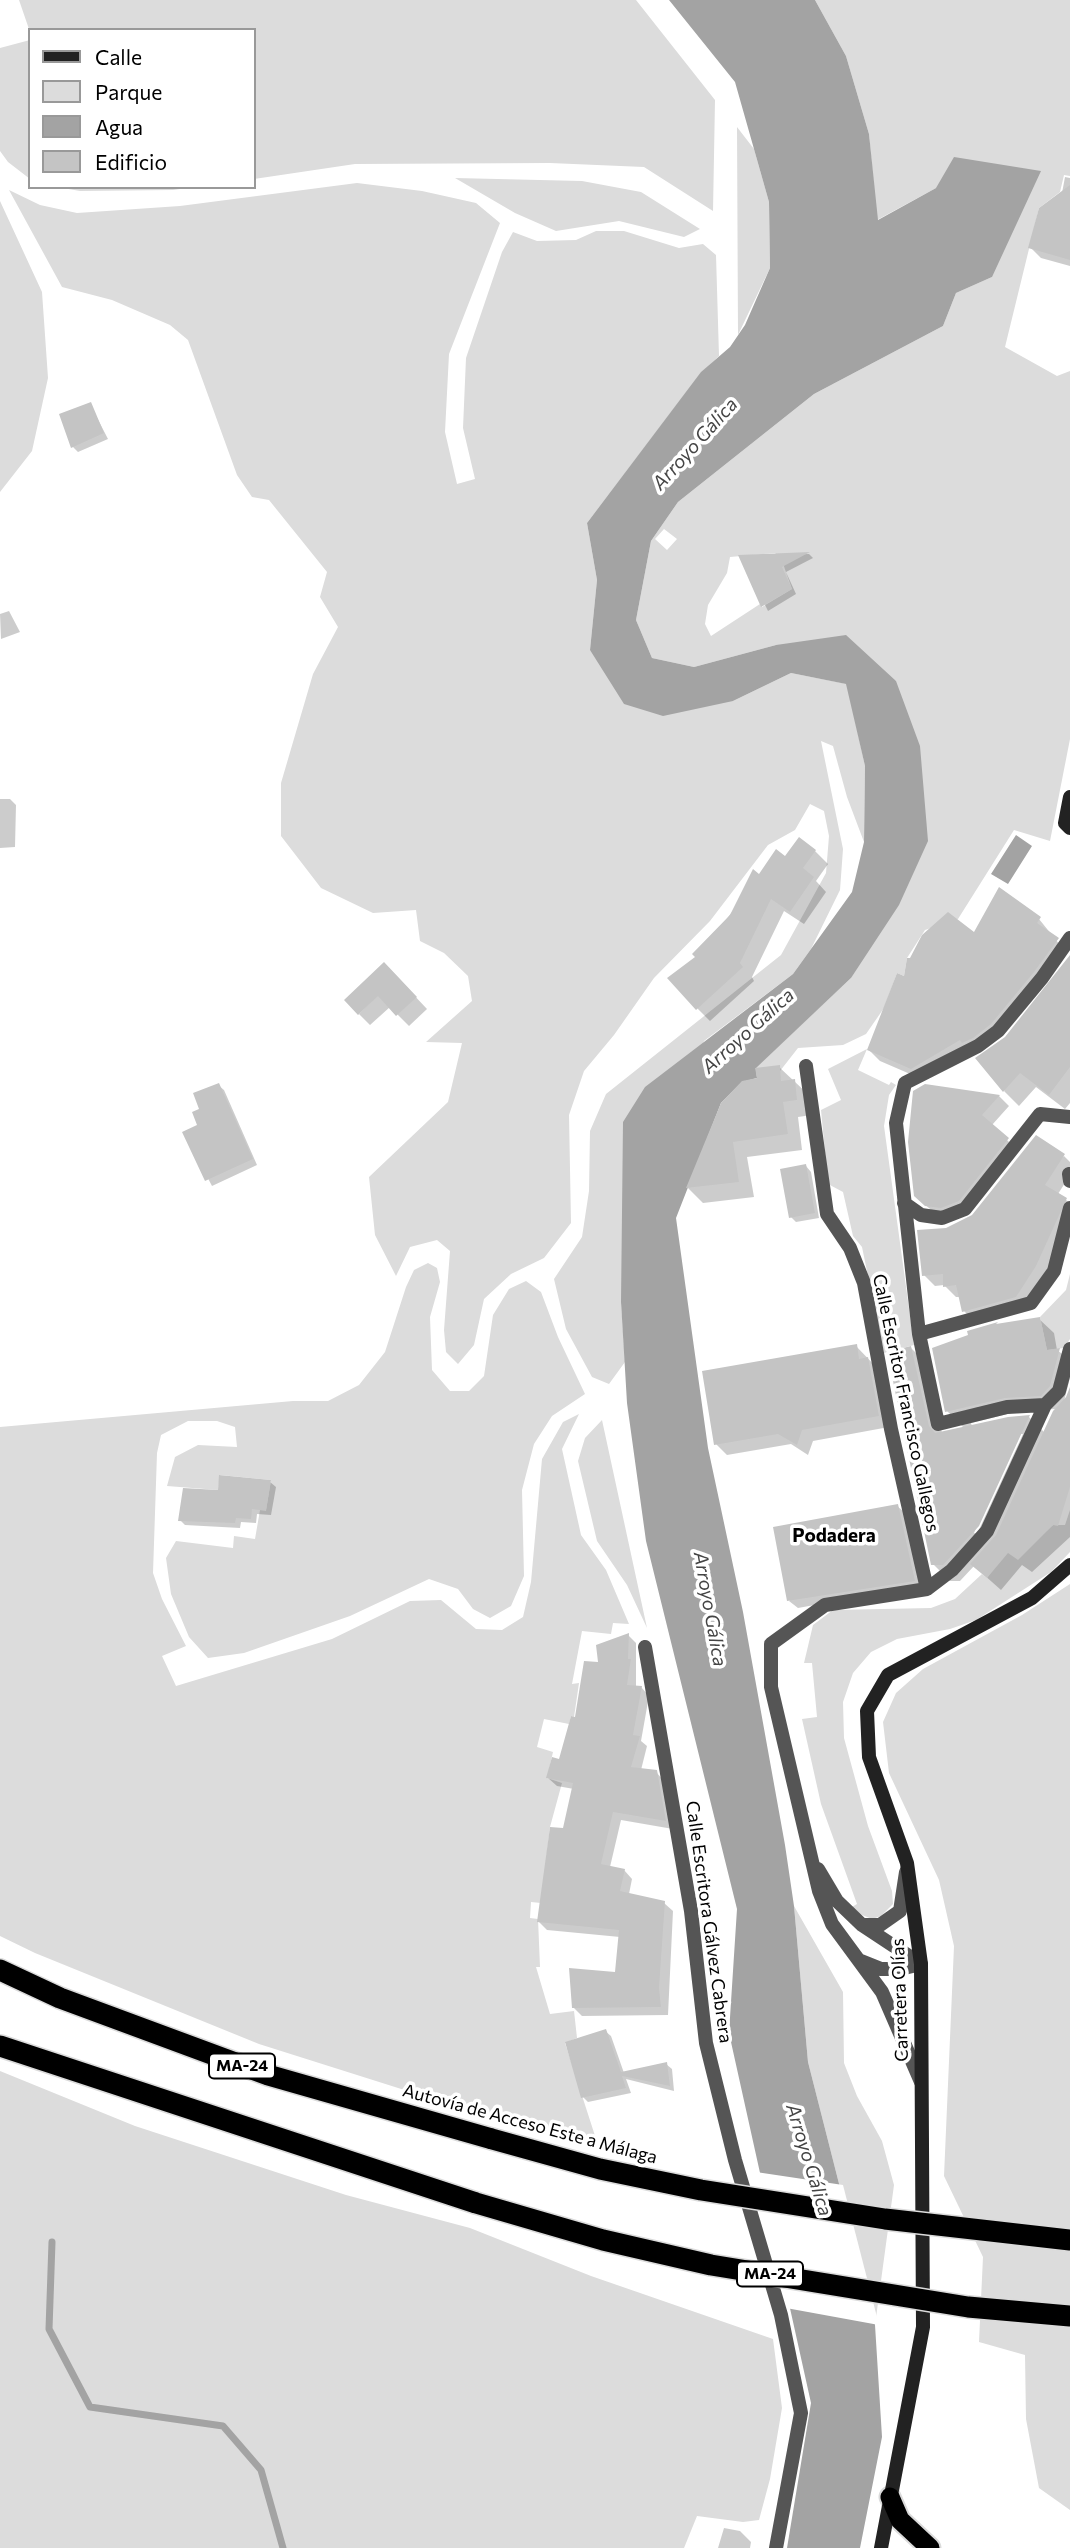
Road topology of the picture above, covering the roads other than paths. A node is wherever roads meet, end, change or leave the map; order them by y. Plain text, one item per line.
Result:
1 (1070, 797) edge
2 (1070, 828) edge
3 (1070, 937) edge
4 (806, 1066) dead end
5 (1070, 1116) edge
6 (904, 1203) junction
7 (1070, 1208) edge
8 (919, 1334) junction
9 (1070, 1349) edge
10 (1045, 1405) junction
11 (1070, 1565) edge
12 (927, 1589) junction
13 (645, 1647) dead end
14 (812, 1858) junction
15 (907, 1863) junction
16 (862, 1925) junction
17 (861, 1961) junction
18 (921, 1964) junction
19 (0, 1970) edge
20 (0, 2046) edge
21 (921, 2082) junction
22 (1070, 2240) edge
23 (1070, 2316) edge
24 (890, 2497) junction
25 (776, 2548) edge
26 (881, 2548) edge
27 (930, 2548) edge

1 - 2 main road
3 - 6 street
4 - 12 street, Calle Escritor Francisco Gallegos
5 - 6 street
6 - 8 street
7 - 8 street
8 - 10 street
9 - 10 street
10 - 12 street
11 - 15 main road, Carretera Olías
12 - 14 street
13 - 25 street, Calle Escritora Gálvez Cabrera
14 - 16 street
14 - 17 street
15 - 16 street
15 - 18 main road, Carretera Olías
16 - 18 street
17 - 18 street
17 - 21 street
18 - 21 main road, Carretera Olías
19 - 22 highway, Autovía de Acceso Este a Málaga / MA-24, bridge
20 - 23 highway, MA-24, bridge
21 - 24 main road, Carretera Olías
24 - 26 main road, Carretera Olías
24 - 27 highway

